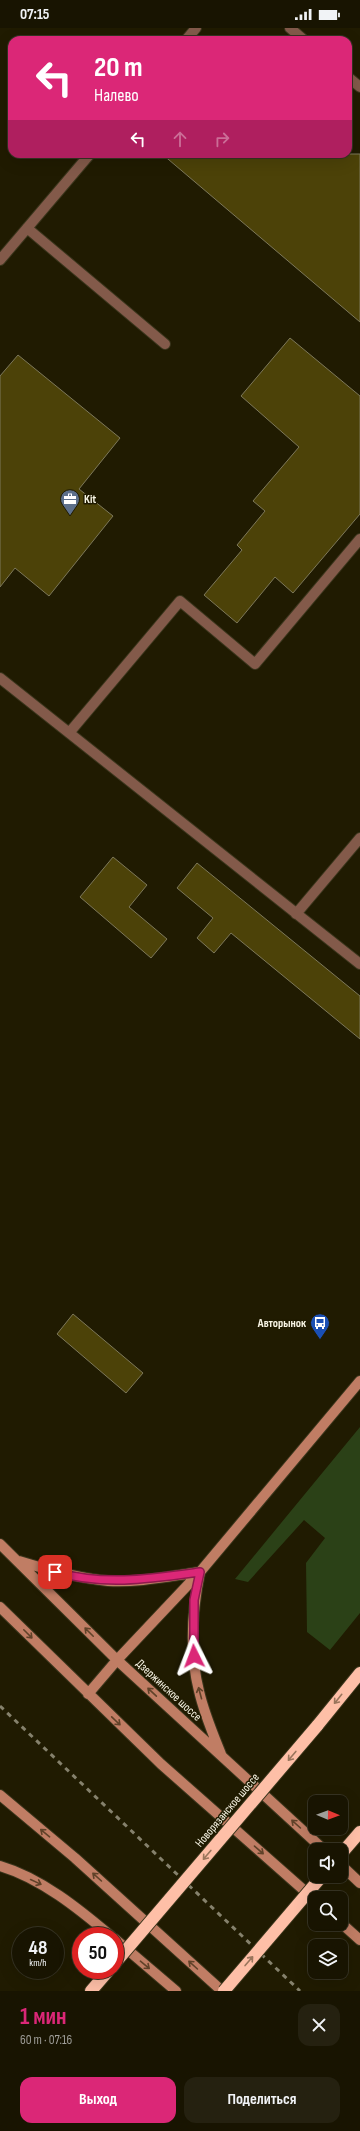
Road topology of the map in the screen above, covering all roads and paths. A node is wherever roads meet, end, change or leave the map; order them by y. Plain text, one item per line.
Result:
1 (196, 28) edge
2 (290, 28) edge
3 (189, 36) edge
4 (299, 36) edge
5 (352, 80) edge
6 (360, 87) edge
7 (87, 158) edge
8 (27, 228) junction
9 (0, 260) edge
10 (165, 344) dead end
11 (360, 539) edge
12 (0, 678) edge
13 (69, 733) junction
14 (360, 838) edge
15 (296, 914) junction
16 (360, 964) edge
17 (360, 1381) edge
18 (0, 1544) edge
19 (17, 1561) junction
20 (200, 1572) junction
21 (0, 1607) edge
22 (117, 1660) junction
23 (360, 1673) edge
24 (88, 1694) junction
25 (222, 1756) junction
26 (0, 1795) edge
27 (360, 1832) edge
28 (316, 1843) edge
29 (348, 1846) edge
30 (0, 1866) edge
31 (348, 1871) edge
32 (360, 1882) edge
33 (316, 1883) edge
34 (308, 1894) edge
35 (101, 1927) edge
36 (348, 1929) edge
37 (360, 1940) edge
38 (124, 1947) edge
39 (124, 1952) edge
40 (101, 1979) edge
41 (91, 1991) edge
42 (176, 1991) edge
43 (223, 1991) edge

1 - 3 lane
2 - 4 lane
5 - 6 lane
7 - 8 lane
8 - 9 lane
8 - 10 lane
11 - 13 lane
12 - 13 lane
13 - 15 lane
14 - 15 lane
15 - 16 lane
17 - 20 main road
18 - 19 main road, Дзержинское шоссе
19 - 20 main road
22 -> 19 main road, Дзержинское шоссе
20 - 22 main road
25 -> 20 main road
21 -> 24 main road
22 - 24 main road
25 -> 22 main road, Дзержинское шоссе
23 -> 39 highway, Новорязанское шоссе, bridge
24 -> 34 main road
28 -> 25 main road, Дзержинское шоссе
43 -> 26 main road
27 - 29 highway
30 -> 35 main road
31 - 32 main road
43 -> 33 highway, bridge
36 - 37 main road
38 -> 42 main road
40 - 41 highway

